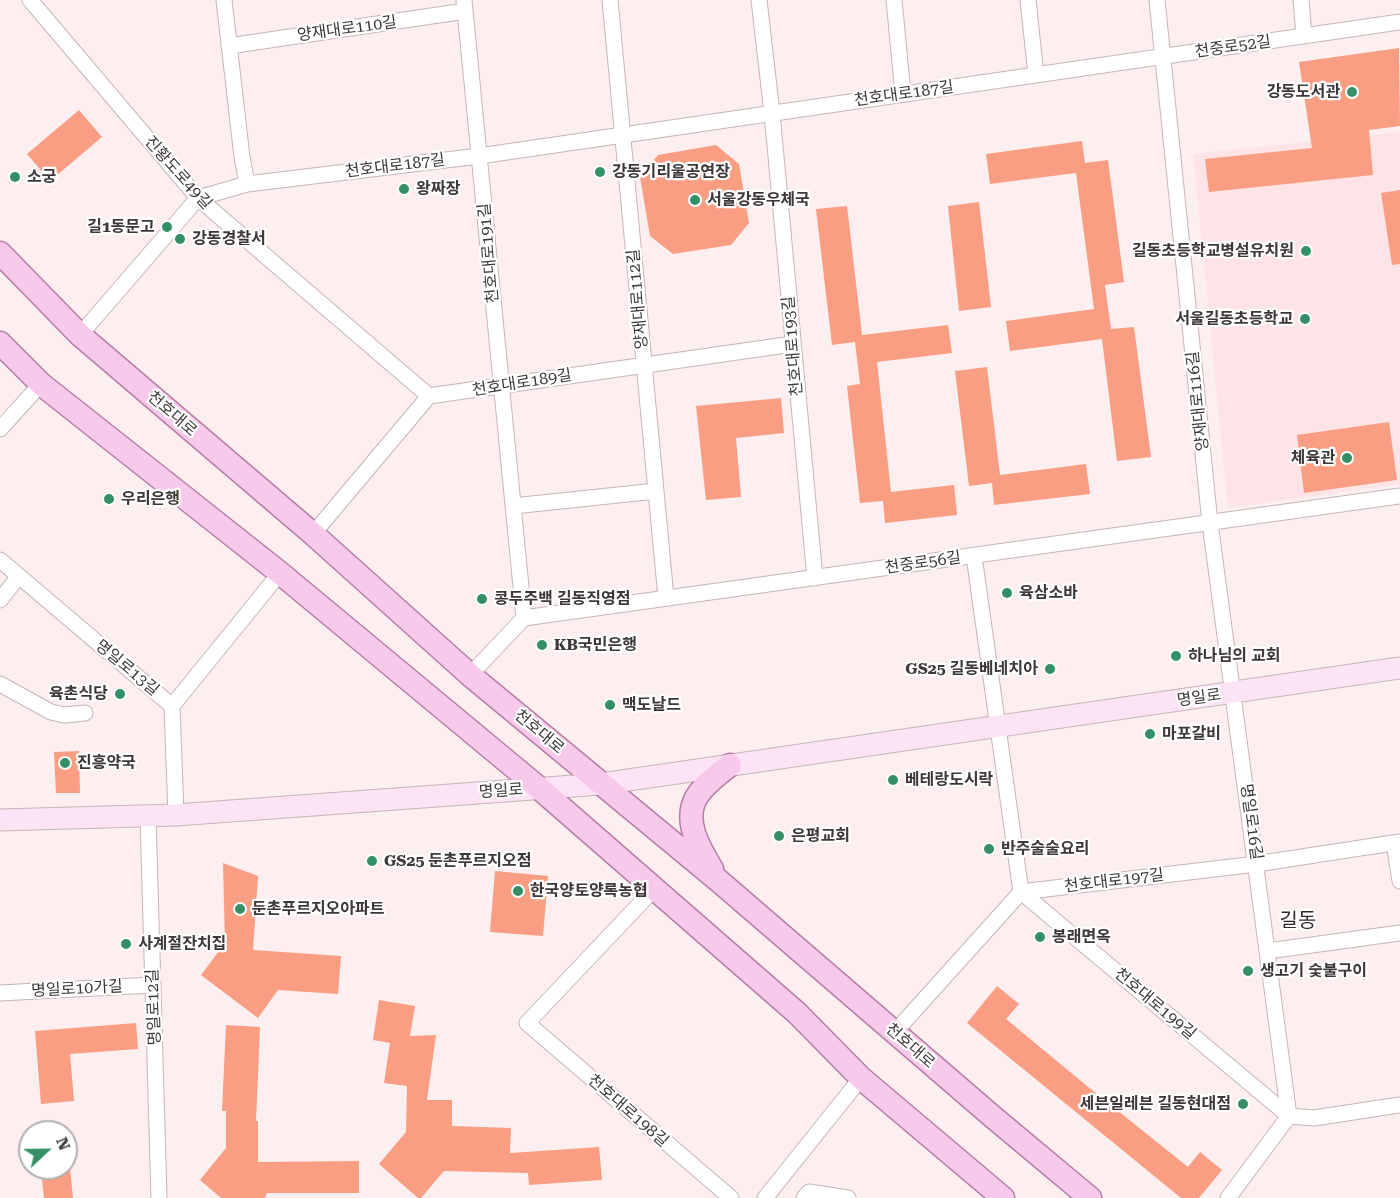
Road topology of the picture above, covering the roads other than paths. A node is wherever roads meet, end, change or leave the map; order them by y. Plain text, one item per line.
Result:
1 (30, 0) edge
2 (224, 0) edge
3 (610, 0) edge
4 (759, 0) edge
5 (894, 0) edge
6 (1028, 0) edge
7 (1157, 0) edge
8 (1301, 0) edge
9 (465, 6) edge
10 (1400, 22) edge
11 (1304, 36) junction
12 (229, 46) junction
13 (1163, 57) junction
14 (1036, 75) junction
15 (903, 94) junction
16 (772, 113) junction
17 (622, 135) junction
18 (479, 156) junction
19 (248, 184) junction
20 (198, 198) junction
21 (0, 253) edge
22 (80, 335) junction
23 (0, 343) edge
24 (793, 344) junction
25 (644, 364) junction
26 (41, 384) junction
27 (501, 386) junction
28 (429, 396) junction
29 (0, 429) edge
30 (656, 491) junction
31 (1400, 496) edge
32 (513, 506) junction
33 (1210, 523) junction
34 (313, 534) junction
35 (974, 556) junction
36 (0, 560) edge
37 (280, 573) junction
38 (19, 576) junction
39 (815, 578) junction
40 (666, 598) junction
41 (0, 600) edge
42 (524, 618) junction
43 (1400, 669) edge
44 (470, 675) junction
45 (0, 684) edge
46 (1233, 693) junction
47 (172, 706) junction
48 (85, 713) dead end
49 (999, 726) junction
50 (730, 765) junction
51 (601, 784) junction
52 (539, 788) junction
53 (176, 815) junction
54 (148, 816) junction
55 (0, 820) edge
56 (1397, 843) edge
57 (1257, 864) junction
58 (718, 881) junction
59 (1400, 881) edge
60 (654, 889) junction
61 (1021, 892) junction
62 (1400, 933) edge
63 (1268, 951) junction
64 (153, 985) junction
65 (0, 993) edge
66 (894, 1033) junction
67 (861, 1078) junction
68 (1400, 1106) edge
69 (1289, 1116) junction
70 (159, 1198) edge
71 (731, 1198) edge
72 (765, 1198) edge
73 (804, 1198) edge
74 (848, 1198) edge
75 (1003, 1198) edge
76 (1090, 1198) edge
77 (1228, 1198) edge

1 - 20 street, 진황도로49길
2 - 12 street
3 - 17 street, 양재대로112길
4 - 16 street
5 - 15 street
6 - 14 street
7 - 13 street, 양재대로116길
8 - 11 street
9 - 12 street, 양재대로110길
9 - 18 street, 천호대로191길
10 - 11 street, 천중로52길
11 - 13 street, 천중로52길
12 - 19 street
13 - 14 street, 천호대로187길
13 - 33 street, 양재대로116길
14 - 15 street, 천호대로187길
15 - 16 street, 천호대로187길
16 - 17 street, 천호대로187길
16 - 24 street, 천호대로193길
17 - 18 street, 천호대로187길
17 - 25 street, 양재대로112길
18 - 19 street, 천호대로187길
18 - 27 street, 천호대로191길
19 - 20 street, 천호대로187길
20 - 22 street
20 - 28 street, 진황도로49길
21 - 22 main road, 천호대로
22 - 34 main road, 천호대로
23 - 26 main road
24 - 25 street, 천호대로189길
24 - 39 street, 천호대로193길
25 - 27 street, 천호대로189길
25 - 30 street, 양재대로112길
26 - 29 street
26 - 37 main road
27 - 28 street, 천호대로189길
27 - 32 street, 천호대로191길
28 - 34 street
30 - 32 street
30 - 40 street, 양재대로112길
31 - 33 street, 천중로56길
32 - 42 street, 천호대로191길
33 - 35 street, 천중로56길
33 - 46 street, 양재대로116길
34 - 44 main road, 천호대로
35 - 39 street, 천중로56길
35 - 49 street
36 - 38 street, 명일로13길
37 - 47 street
37 - 52 main road
38 - 41 street
38 - 47 street, 명일로13길
39 - 40 street, 천중로56길
40 - 42 street, 천중로56길
42 - 44 street
43 - 46 street, 명일로
44 - 51 main road, 천호대로
45 - 48 street
46 - 49 street, 명일로
46 - 57 street, 명일로16길
47 - 53 street, 명일로13길
49 - 50 street, 명일로
49 - 61 street
50 - 51 street, 명일로
50 - 58 main road
51 - 52 street, 명일로
51 - 58 main road, 천호대로
52 - 53 street, 명일로
52 - 60 main road
53 - 54 street, 명일로
54 - 55 street, 명일로
54 - 64 street, 명일로12길
56 - 57 street, 천호대로197길
56 - 59 street, 천호대로197길
57 - 61 street, 천호대로197길
57 - 63 street, 명일로16길
58 - 66 main road, 천호대로
60 - 67 main road
60 - 71 street, 천호대로198길
61 - 66 street
61 - 69 street, 천호대로199길
62 - 63 street
63 - 69 street, 명일로16길
64 - 65 street, 명일로10가길
64 - 70 street, 명일로12길
66 - 76 main road, 천호대로
67 - 72 street
67 - 75 main road
68 - 69 street
69 - 77 street
73 - 74 street

